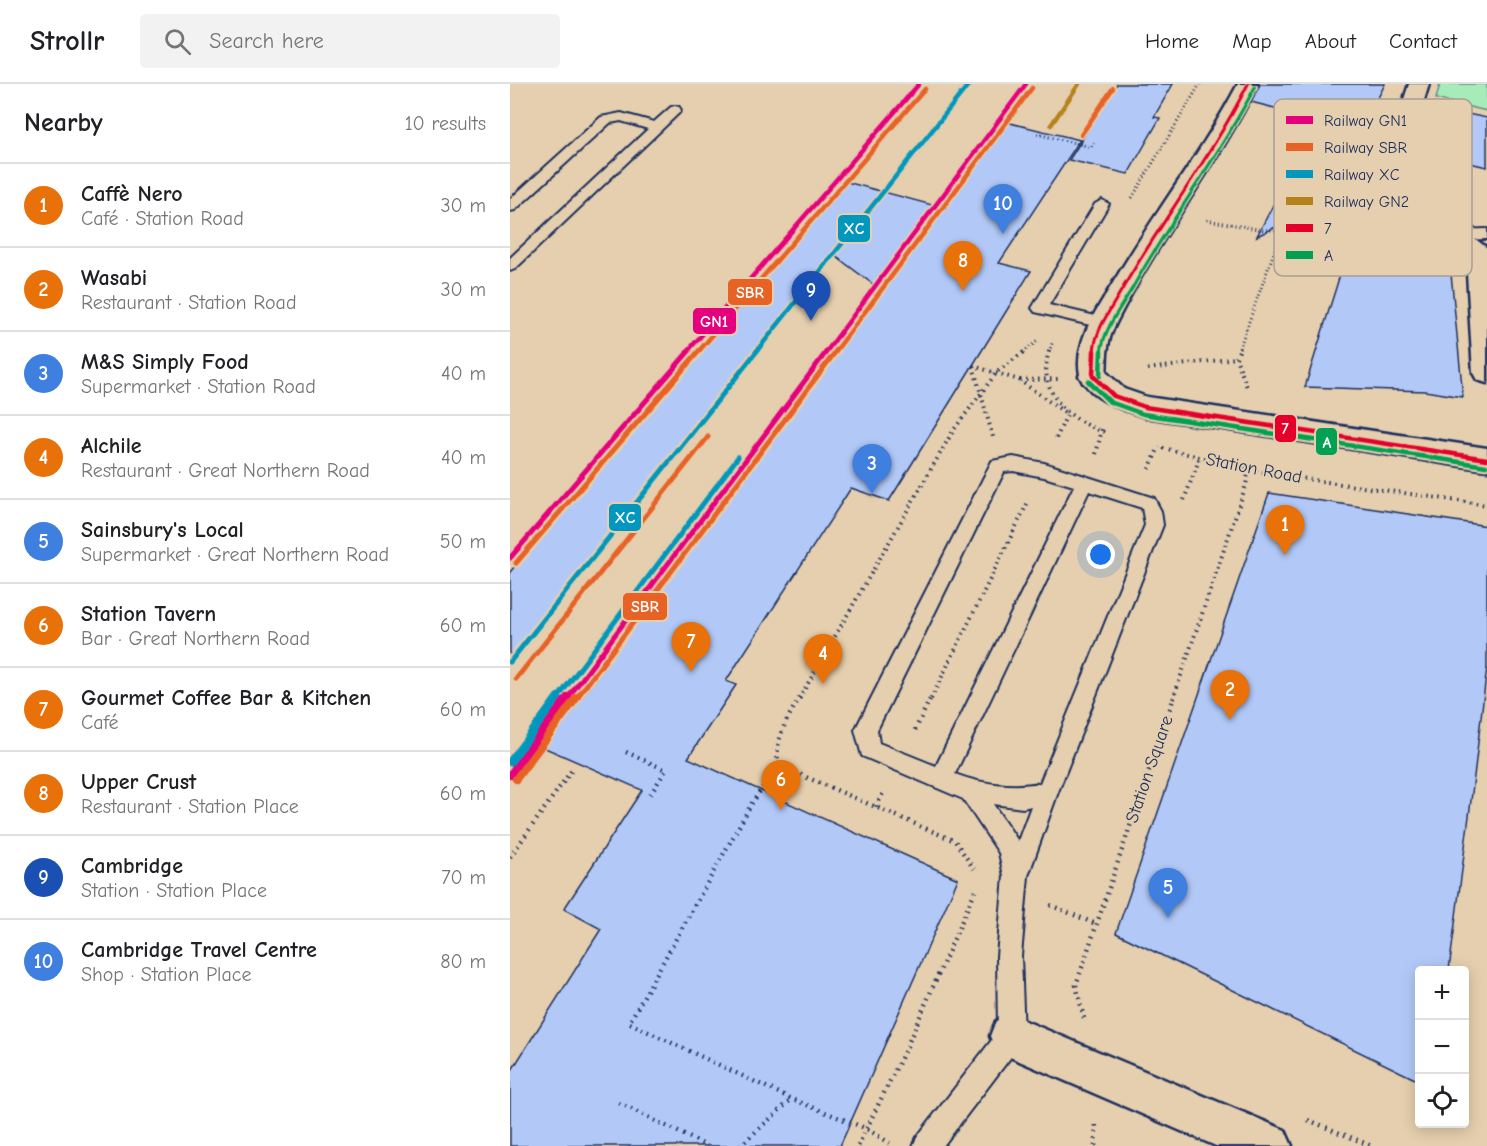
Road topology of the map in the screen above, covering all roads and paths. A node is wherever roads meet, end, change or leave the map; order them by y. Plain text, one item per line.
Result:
1 (1248, 84) edge
2 (1419, 84) edge
3 (1414, 99) edge
4 (675, 110) dead end
5 (657, 127) junction
6 (1037, 134) dead end
7 (1094, 143) dead end
8 (1129, 202) dead end
9 (1102, 204) dead end
10 (510, 207) edge
11 (1171, 212) junction
12 (1274, 230) edge
13 (1487, 234) edge
14 (1472, 236) edge
15 (1472, 248) edge
16 (1274, 252) edge
17 (510, 266) edge
18 (1102, 323) junction
19 (1040, 339) dead end
20 (996, 372) junction
21 (1487, 373) edge
22 (1093, 376) junction
23 (1046, 380) dead end
24 (982, 392) junction
25 (1067, 414) junction
26 (1244, 423) junction
27 (1102, 432) junction
28 (1112, 435) dead end
29 (1150, 445) dead end
30 (1487, 459) edge
31 (998, 466) junction
32 (1249, 468) junction
33 (1044, 470) junction
34 (1085, 482) junction
35 (1487, 506) edge
36 (626, 752) dead end
37 (898, 763) junction
38 (778, 765) dead end
39 (574, 767) dead end
40 (941, 780) junction
41 (971, 791) junction
42 (1047, 792) junction
43 (650, 795) dead end
44 (876, 807) dead end
45 (510, 857) edge
46 (1016, 876) junction
47 (930, 993) dead end
48 (1011, 1036) junction
49 (1097, 1073) junction
50 (792, 1099) junction
51 (619, 1102) dead end
52 (865, 1128) junction
53 (707, 1146) edge
54 (740, 1146) edge
55 (858, 1146) edge
56 (896, 1146) edge
57 (926, 1146) edge
58 (1269, 1146) edge

1 - 11 street
2 - 3 street
4 - 5 lane
5 - 10 lane
5 - 17 lane
6 - 7 path
8 - 11 path
9 - 18 lane
11 - 12 path
11 - 18 street
13 - 14 lane
15 - 21 street
16 - 26 path
18 - 22 street
19 - 20 path
20 - 24 path
20 - 24 path
20 - 25 path
22 - 26 street
22 - 27 path
23 - 25 path
24 - 31 path
25 - 27 path
25 - 33 path
26 - 30 street
27 - 28 path
27 - 34 path
29 - 32 path, Station Road
31 - 33 lane
31 - 37 lane
32 - 35 path, Station Road
32 - 49 path, Station Square
33 - 34 lane
33 - 37 path
34 - 40 lane
34 - 42 lane
36 - 43 path
37 - 40 lane
37 - 44 path
38 - 50 path
39 - 45 path
40 - 41 lane
41 - 42 lane
41 - 46 lane
42 - 46 lane
46 - 48 lane
47 - 52 path
48 - 49 street
48 - 57 lane
49 - 58 street
50 - 52 path
50 - 54 path
51 - 53 path
52 - 55 path
52 - 56 path

